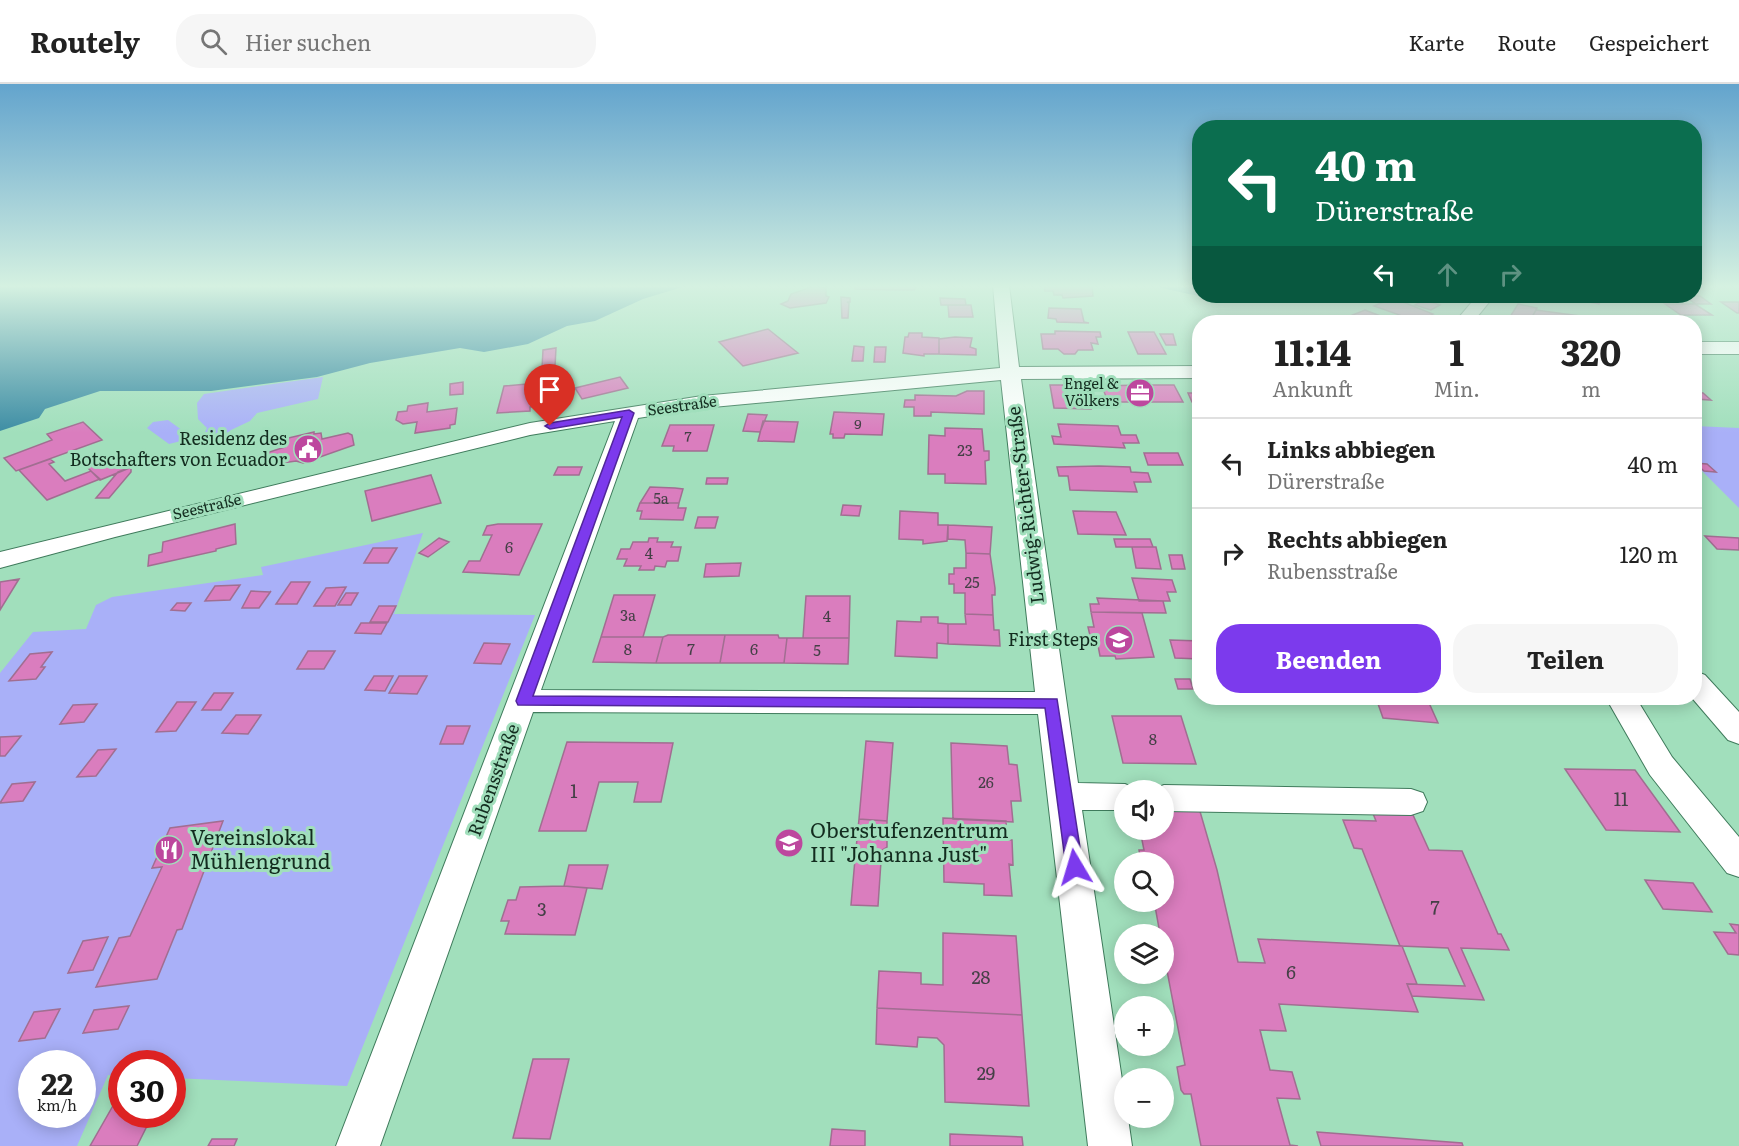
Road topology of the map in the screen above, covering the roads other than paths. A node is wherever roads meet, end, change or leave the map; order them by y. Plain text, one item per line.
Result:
1 (1006, 335) edge
2 (1702, 348) edge
3 (1739, 348) edge
4 (1192, 372) edge
5 (1010, 373) junction
6 (629, 413) junction
7 (0, 560) edge
8 (1702, 689) edge
9 (523, 701) junction
10 (1052, 703) junction
11 (1625, 705) edge
12 (1739, 732) edge
13 (1065, 796) junction
14 (1114, 797) edge
15 (1174, 798) edge
16 (1411, 802) dead end
17 (1739, 862) edge
18 (358, 1146) edge
19 (1110, 1146) edge

1 - 5 street, Ludwig-Richter-Straße
2 - 3 street
4 - 5 street, Seestraße
5 - 6 street, Seestraße
5 - 10 street, Ludwig-Richter-Straße
6 - 7 street, Seestraße
6 - 9 street, Rubensstraße
8 - 12 street
9 - 10 street
9 - 18 street, Rubensstraße
10 - 13 street, Ludwig-Richter-Straße
11 - 17 street
13 - 14 street
13 - 19 street, Ludwig-Richter-Straße
15 - 16 street

